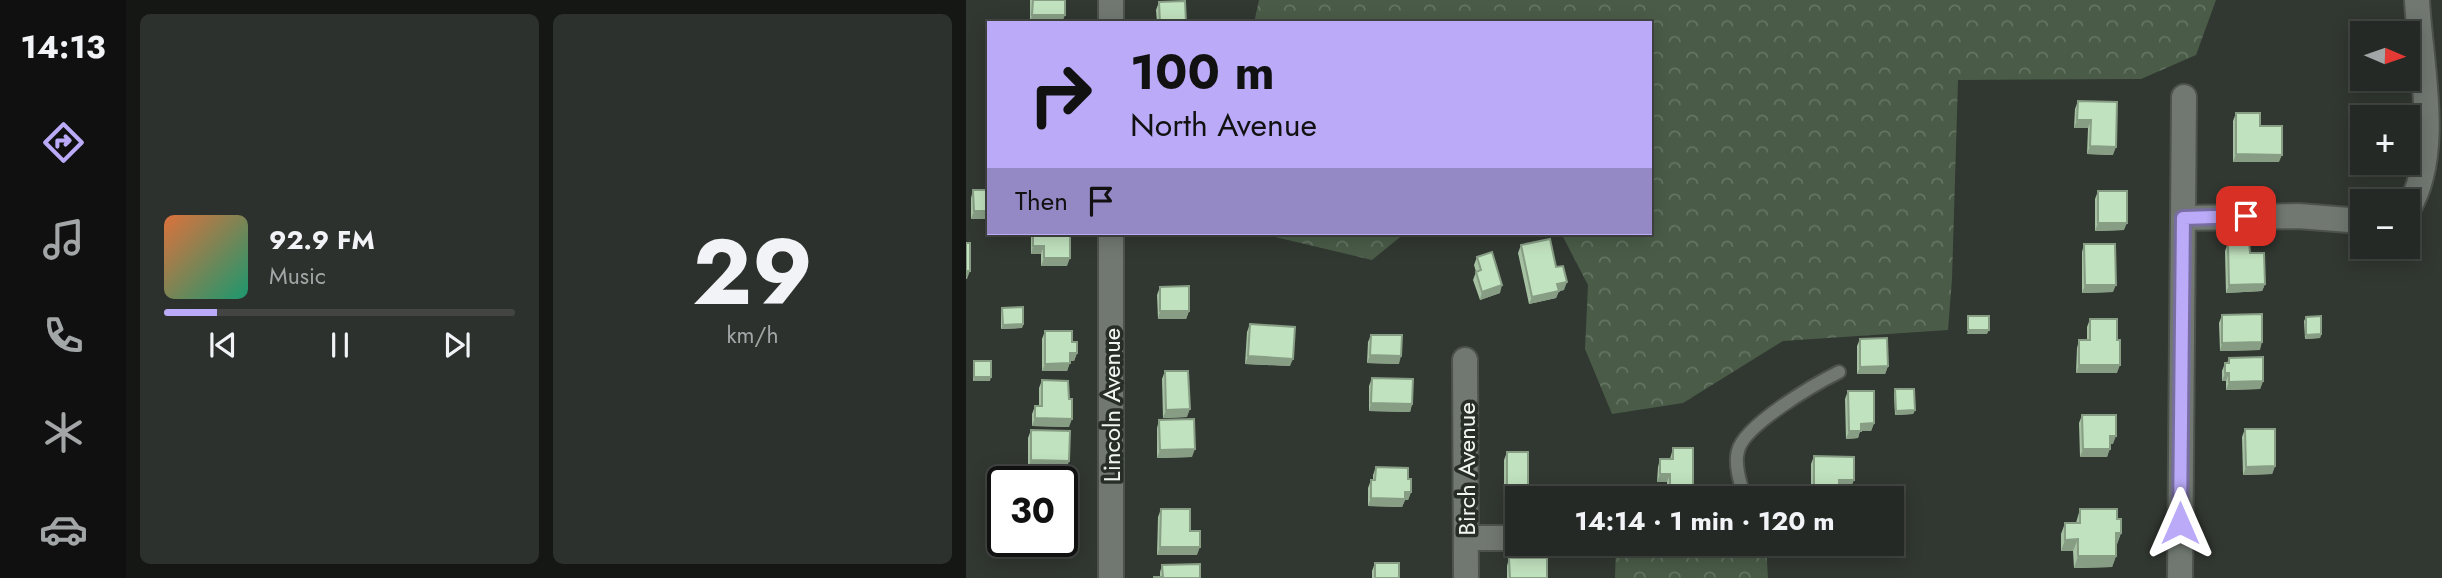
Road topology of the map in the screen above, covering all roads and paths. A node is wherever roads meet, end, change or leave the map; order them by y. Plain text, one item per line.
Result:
1 (1111, 0) edge
2 (2417, 0) edge
3 (1111, 21) edge
4 (2184, 97) dead end
5 (2419, 189) edge
6 (2183, 218) junction
7 (2350, 220) edge
8 (1111, 235) edge
9 (1465, 360) dead end
10 (1839, 372) dead end
11 (1742, 486) edge
12 (1466, 538) junction
13 (1505, 538) edge
14 (1111, 578) edge
15 (1466, 578) edge
16 (2180, 578) edge

1 - 3 street
2 - 5 street
4 - 6 street
6 - 7 street
6 - 16 street
8 - 14 street, Lincoln Avenue
9 - 12 street, Birch Avenue
10 - 11 lane
12 - 13 street
12 - 15 street, Birch Avenue

